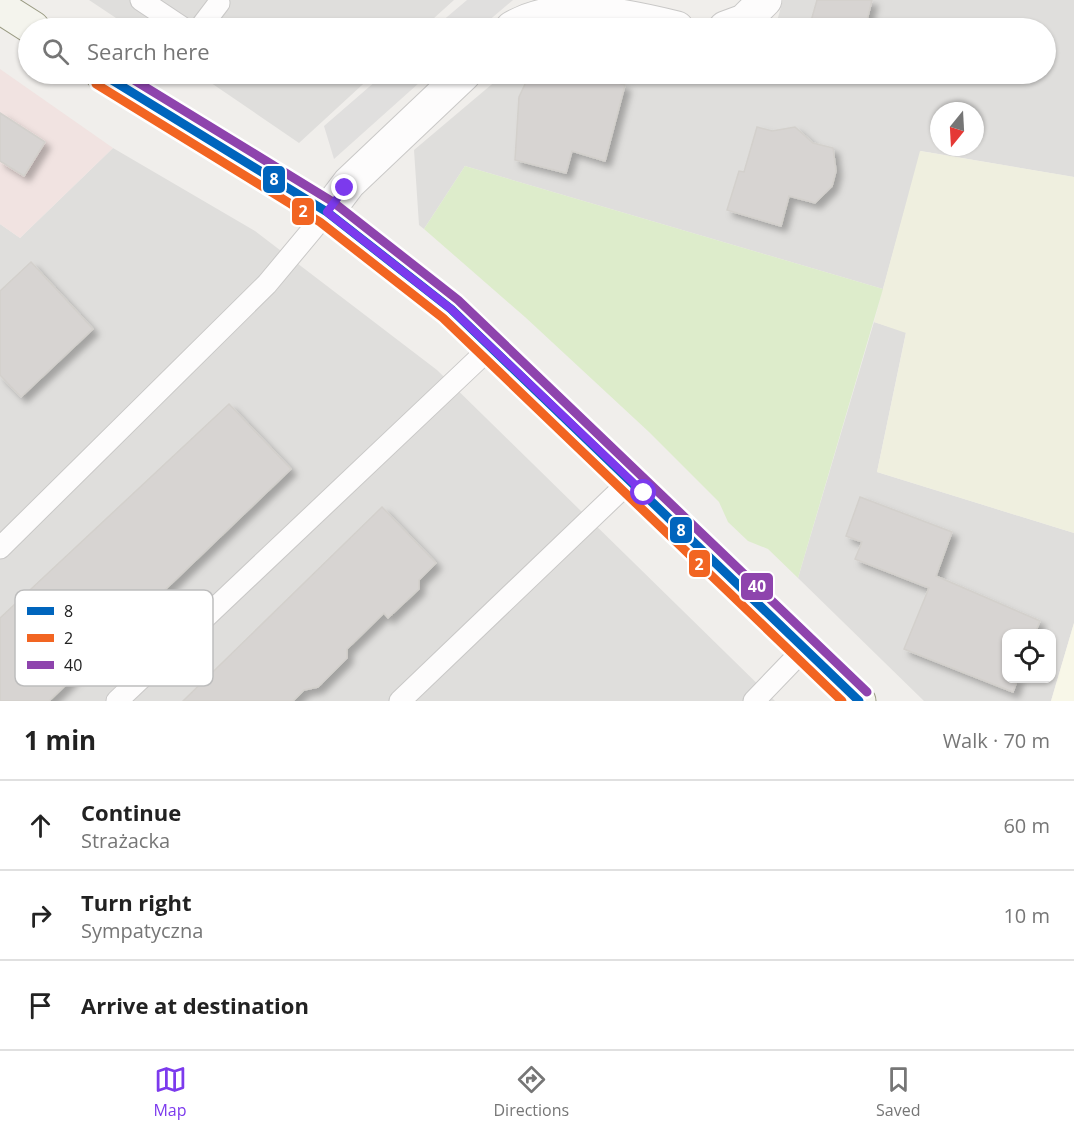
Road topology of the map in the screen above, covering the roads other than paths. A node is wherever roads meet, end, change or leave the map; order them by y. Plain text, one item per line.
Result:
1 (141, 0) edge
2 (765, 0) edge
3 (219, 3) dead end
4 (0, 7) edge
5 (18, 18) edge
6 (168, 18) edge
7 (208, 18) edge
8 (529, 18) edge
9 (636, 18) edge
10 (747, 18) edge
11 (118, 84) edge
12 (453, 84) edge
13 (327, 212) junction
14 (492, 346) junction
15 (630, 481) junction
16 (0, 548) edge
17 (213, 610) edge
18 (805, 648) junction
19 (133, 686) edge
20 (117, 701) edge
21 (400, 701) edge
22 (754, 701) edge
23 (859, 701) edge

1 - 6 lane
2 - 10 street
3 - 7 lane
4 - 5 street
8 - 9 street
11 - 13 street
12 - 13 street
13 - 14 street
13 - 16 lane
14 - 15 street
14 - 17 lane
15 - 18 street
15 - 21 lane
18 - 22 lane
18 - 23 street
19 - 20 lane

